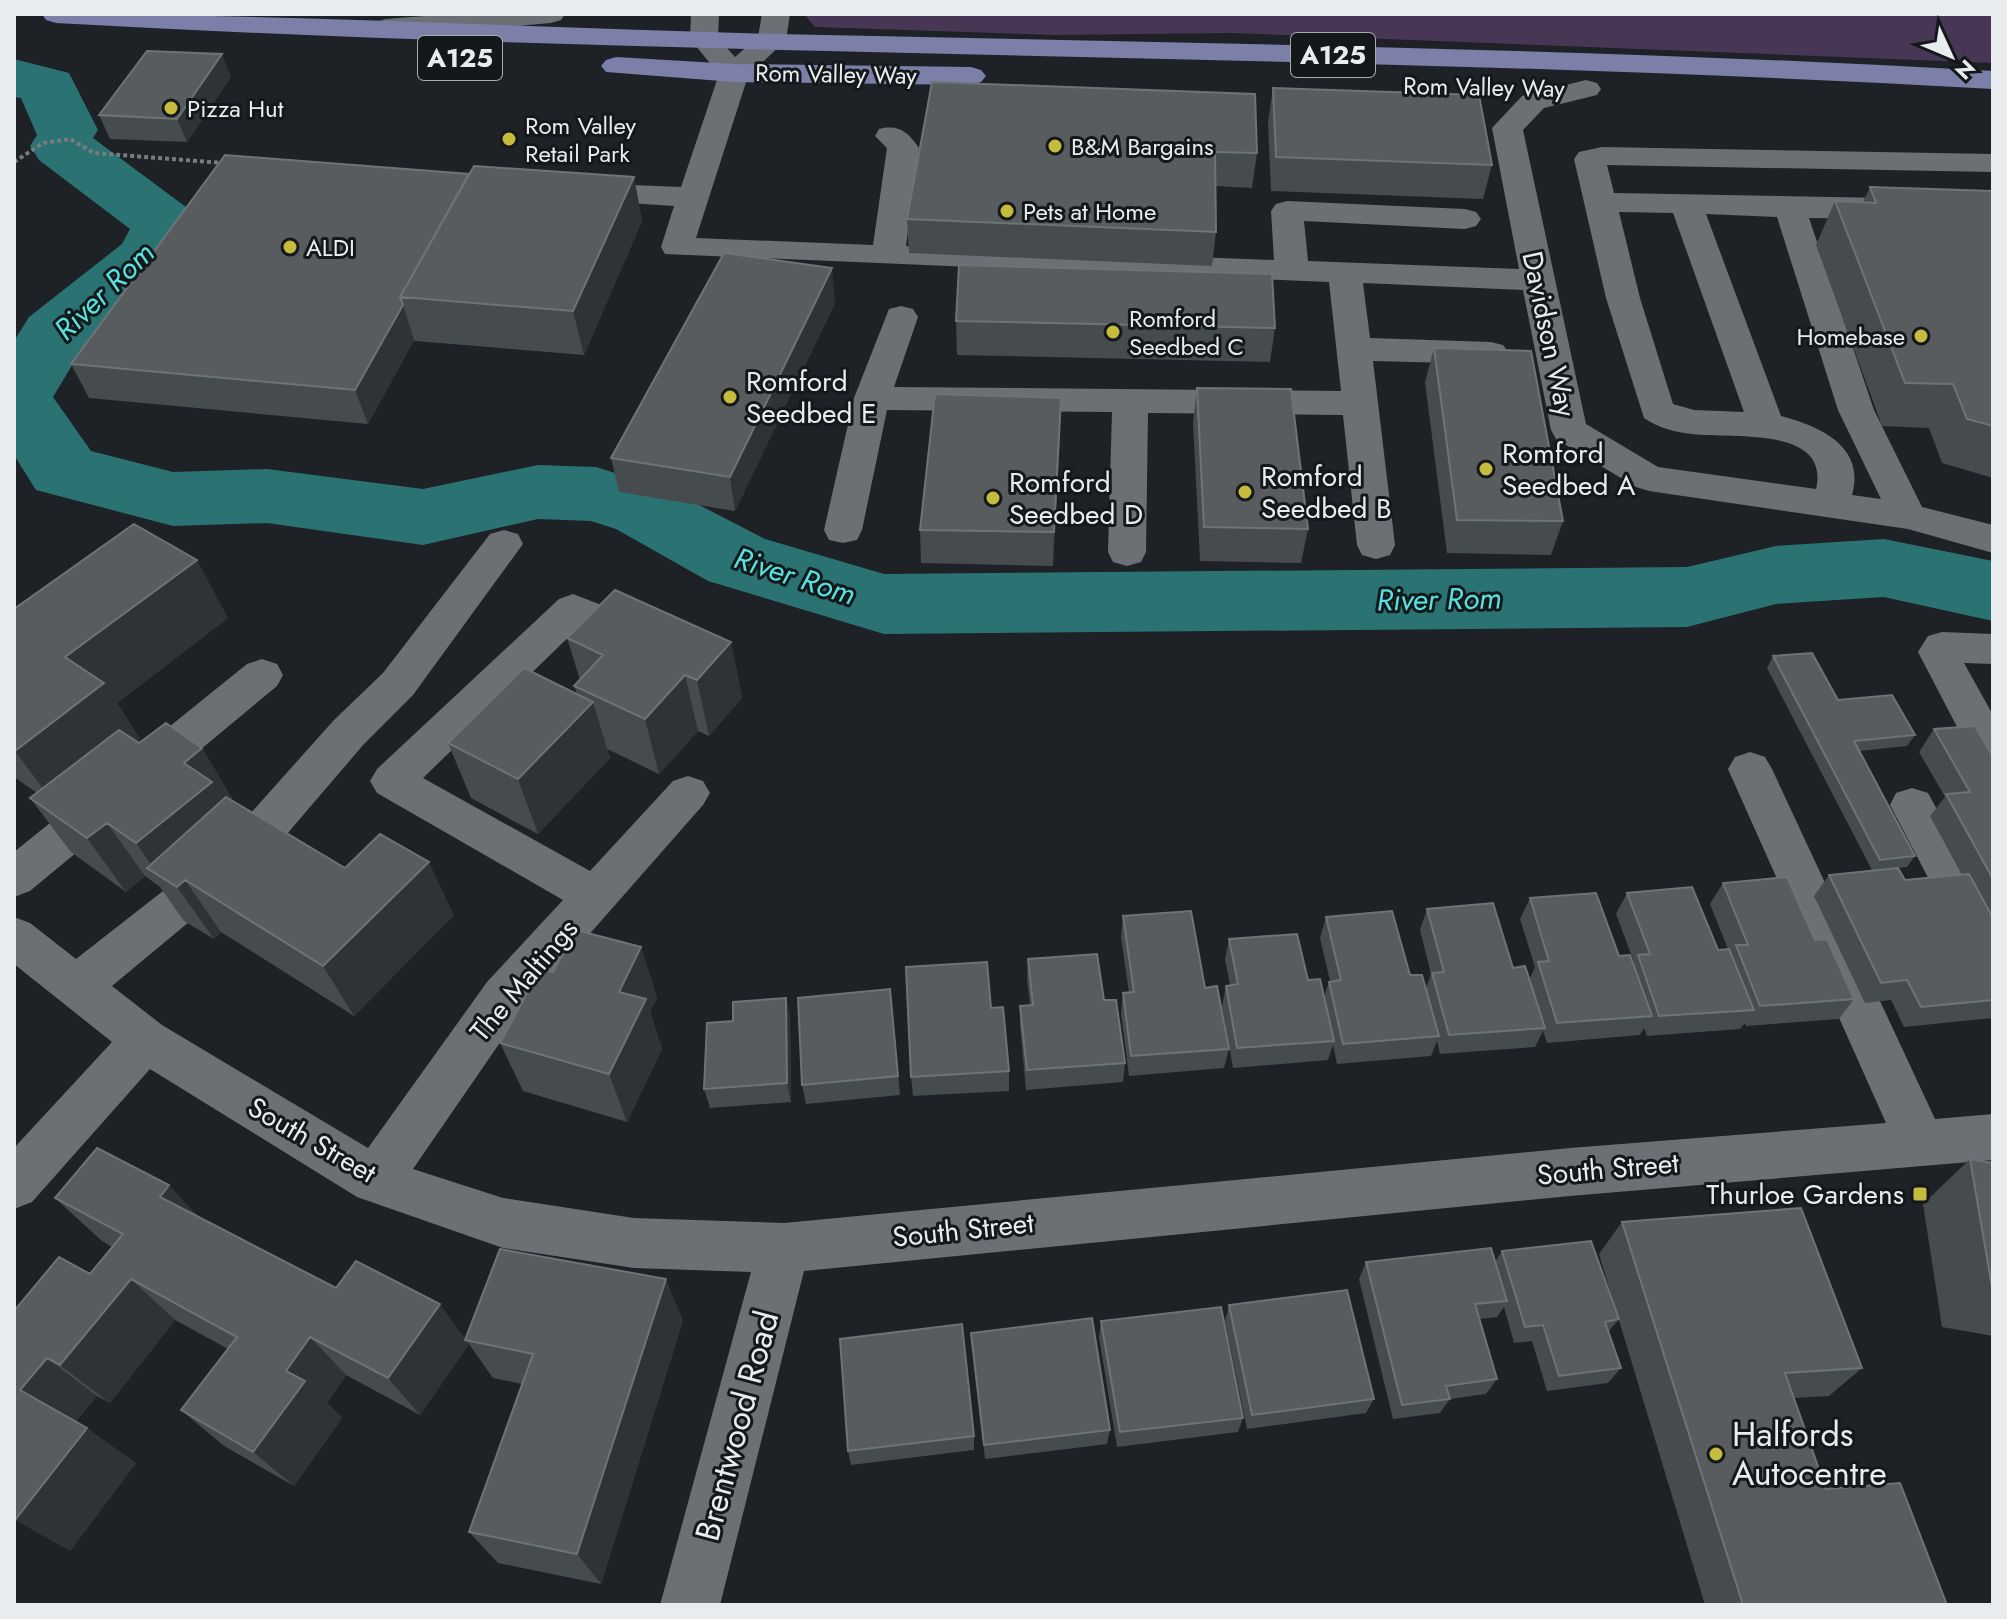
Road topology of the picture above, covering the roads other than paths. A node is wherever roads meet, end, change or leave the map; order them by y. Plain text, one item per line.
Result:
1 (56, 14) edge
2 (551, 14) edge
3 (189, 23) junction
4 (705, 27) edge
5 (774, 27) edge
6 (348, 31) junction
7 (734, 73) junction
8 (996, 76) dead end
9 (1993, 80) edge
10 (1508, 87) dead end
11 (1601, 90) joint
12 (1648, 91) dead end
13 (1993, 107) edge
14 (890, 136) dead end
15 (1993, 163) edge
16 (608, 194) edge
17 (693, 197) junction
18 (1600, 202) junction
19 (1686, 204) junction
20 (1790, 208) junction
21 (1993, 210) edge
22 (1465, 219) dead end
23 (888, 255) junction
24 (1292, 271) junction
25 (1345, 273) junction
26 (1538, 280) junction
27 (901, 317) dead end
28 (1354, 349) junction
29 (1501, 354) edge
30 (872, 398) junction
31 (1130, 400) junction
32 (1360, 403) junction
33 (1766, 424) junction
34 (1830, 504) junction
35 (1908, 516) junction
36 (843, 530) dead end
37 (1993, 539) edge
38 (504, 544) dead end
39 (1376, 545) dead end
40 (1127, 552) dead end
41 (637, 635) edge
42 (1993, 649) edge
43 (262, 675) dead end
44 (1993, 755) edge
45 (1750, 769) dead end
46 (688, 793) dead end
47 (1912, 805) dead end
48 (265, 828) edge
49 (14, 878) edge
50 (595, 896) junction
51 (179, 904) edge
52 (14, 937) edge
53 (1993, 955) edge
54 (78, 985) junction
55 (145, 1040) junction
56 (1993, 1137) edge
57 (1920, 1142) junction
58 (375, 1180) junction
59 (14, 1185) edge
60 (784, 1248) junction
61 (690, 1605) edge

1 - 3 main road, Rom Valley Way / A125
2 - 6 street
3 - 6 main road, Rom Valley Way / A125
3 - 7 main road, Rom Valley Way / A125
4 - 5 main road, Rom Valley Way / A125
4 - 6 main road, Rom Valley Way / A125
4 - 7 street, Rom Valley Way
5 - 7 street, Rom Valley Way
5 - 9 main road, Rom Valley Way / A125
7 - 8 main road, Rom Valley Way / A125
7 - 17 street
10 - 11 main road, Rom Valley Way
11 - 26 street, Davidson Way
12 - 13 main road
14 - 23 street
15 - 18 street
16 - 17 street
17 - 23 street
18 - 19 street
18 - 33 street
19 - 20 street
19 - 33 street
20 - 21 street
20 - 35 street
22 - 24 street
23 - 24 street
24 - 25 street
25 - 26 street
25 - 28 street
26 - 34 street, Davidson Way
27 - 30 street
28 - 29 street
28 - 32 street
30 - 31 street
30 - 36 street
31 - 32 street
31 - 40 street
32 - 39 street
33 - 34 street
34 - 35 street, Davidson Way
35 - 37 street, Davidson Way
38 - 48 street
41 - 50 street
42 - 44 street
43 - 49 street
45 - 57 street
46 - 50 street, The Maltings
47 - 53 street
50 - 58 street, The Maltings
51 - 54 street
52 - 54 street, South Street
54 - 55 street, South Street
55 - 58 street, South Street
55 - 59 street
56 - 57 street, South Street
57 - 60 street, South Street
58 - 60 street, South Street
60 - 61 street, Brentwood Road

